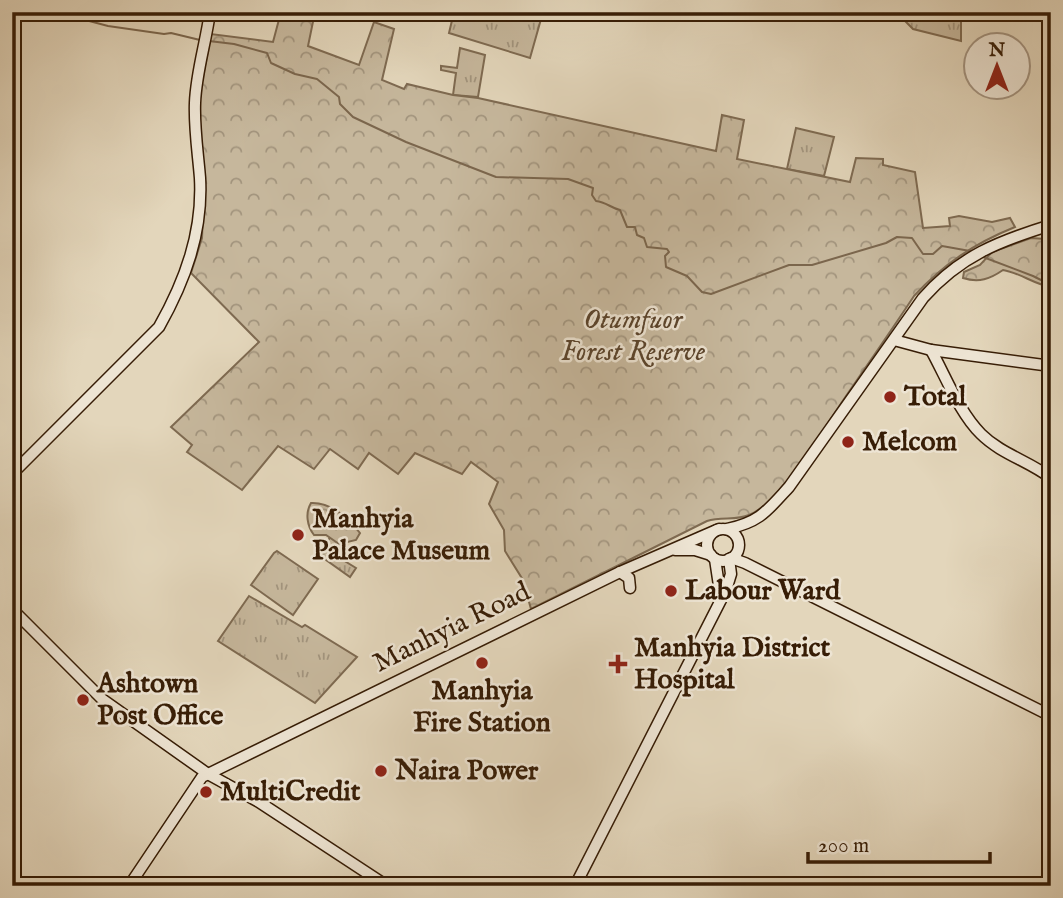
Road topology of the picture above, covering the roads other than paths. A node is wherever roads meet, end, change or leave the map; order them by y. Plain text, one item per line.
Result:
1 (210, 12) edge
2 (1051, 225) edge
3 (894, 340) junction
4 (931, 350) junction
5 (1051, 366) edge
6 (12, 474) edge
7 (1051, 478) edge
8 (752, 523) junction
9 (723, 529) junction
10 (669, 552) junction
11 (735, 553) junction
12 (713, 557) junction
13 (620, 572) junction
14 (631, 588) dead end
15 (721, 599) junction
16 (12, 609) edge
17 (1051, 716) edge
18 (208, 774) junction
19 (1051, 871) edge
20 (129, 886) edge
21 (387, 886) edge
22 (575, 886) edge
23 (1043, 886) edge

1 - 6 street
2 - 3 street, Manhyia Road
3 - 4 street
3 - 8 street, Manhyia Road
4 - 5 street
4 - 7 street
8 - 9 street, Manhyia Road
8 - 11 street
9 - 10 street, Manhyia Road
9 - 11 street
9 - 12 street
10 - 12 street
10 - 13 street, Manhyia Road
11 - 12 street
11 - 15 street
11 - 17 street
12 - 15 street
13 - 14 street
13 - 18 street, Manhyia Road
15 - 22 street
16 - 18 street
18 - 20 street
18 - 21 street
19 - 23 street

